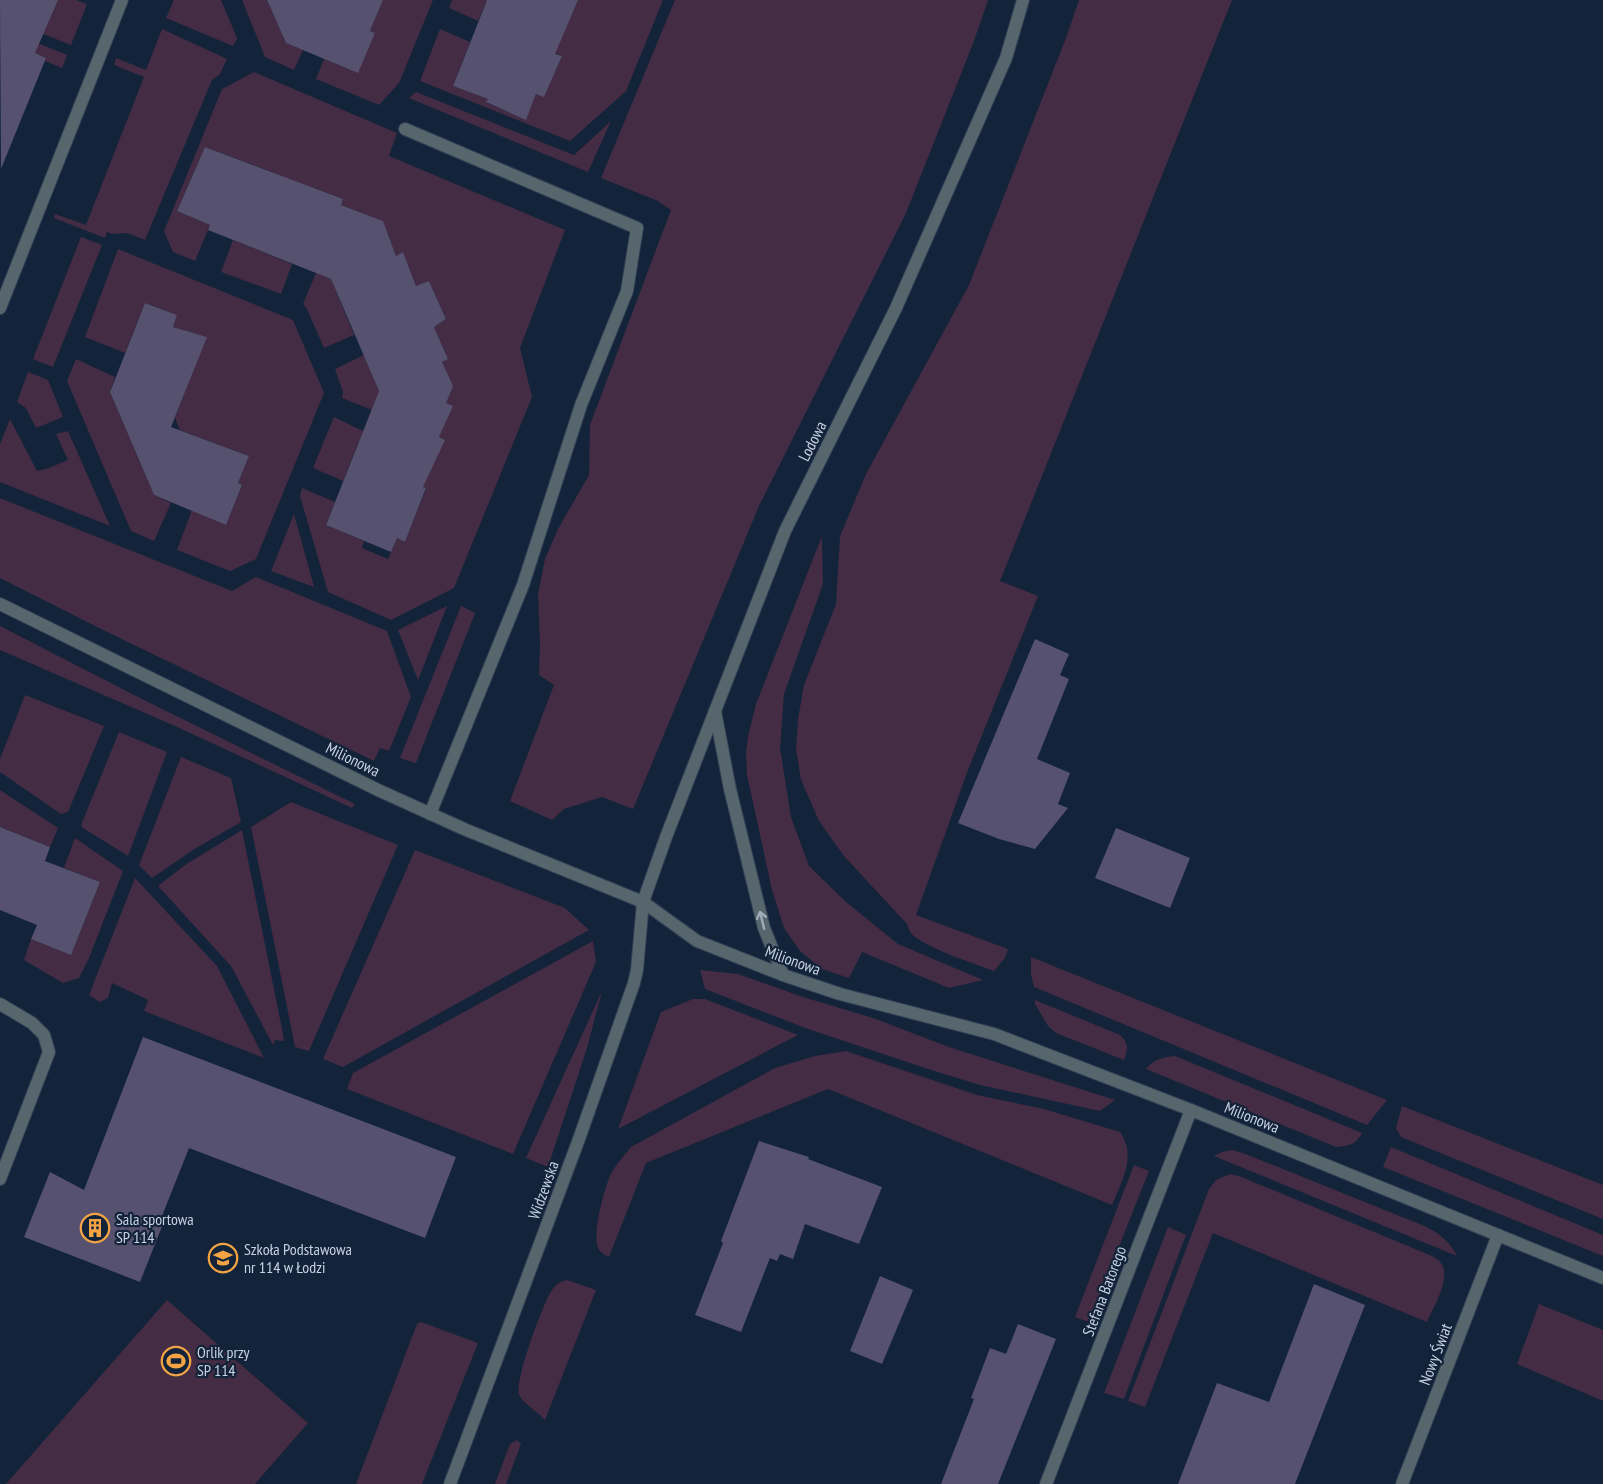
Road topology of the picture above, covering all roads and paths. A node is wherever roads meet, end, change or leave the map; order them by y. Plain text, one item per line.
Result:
1 (122, 0) edge
2 (1023, 0) edge
3 (405, 129) dead end
4 (0, 308) edge
5 (0, 604) edge
6 (715, 711) junction
7 (430, 814) junction
8 (643, 902) junction
9 (783, 975) junction
10 (0, 1004) edge
11 (1191, 1110) junction
12 (0, 1179) edge
13 (1498, 1235) junction
14 (1603, 1278) edge
15 (450, 1484) edge
16 (1046, 1484) edge
17 (1402, 1484) edge

1 - 4 street
2 - 6 street, Lodowa
3 - 7 street
5 - 7 street, Milionowa
6 - 8 street, Lodowa
9 -> 6 street
7 - 8 street, Milionowa
8 - 9 street, Milionowa
8 - 15 street, Widzewska
9 - 11 street, Milionowa
10 - 12 street
11 - 13 street, Milionowa
11 - 16 street, Stefana Batorego
13 - 14 street, Milionowa
13 - 17 street, Nowy Świat

